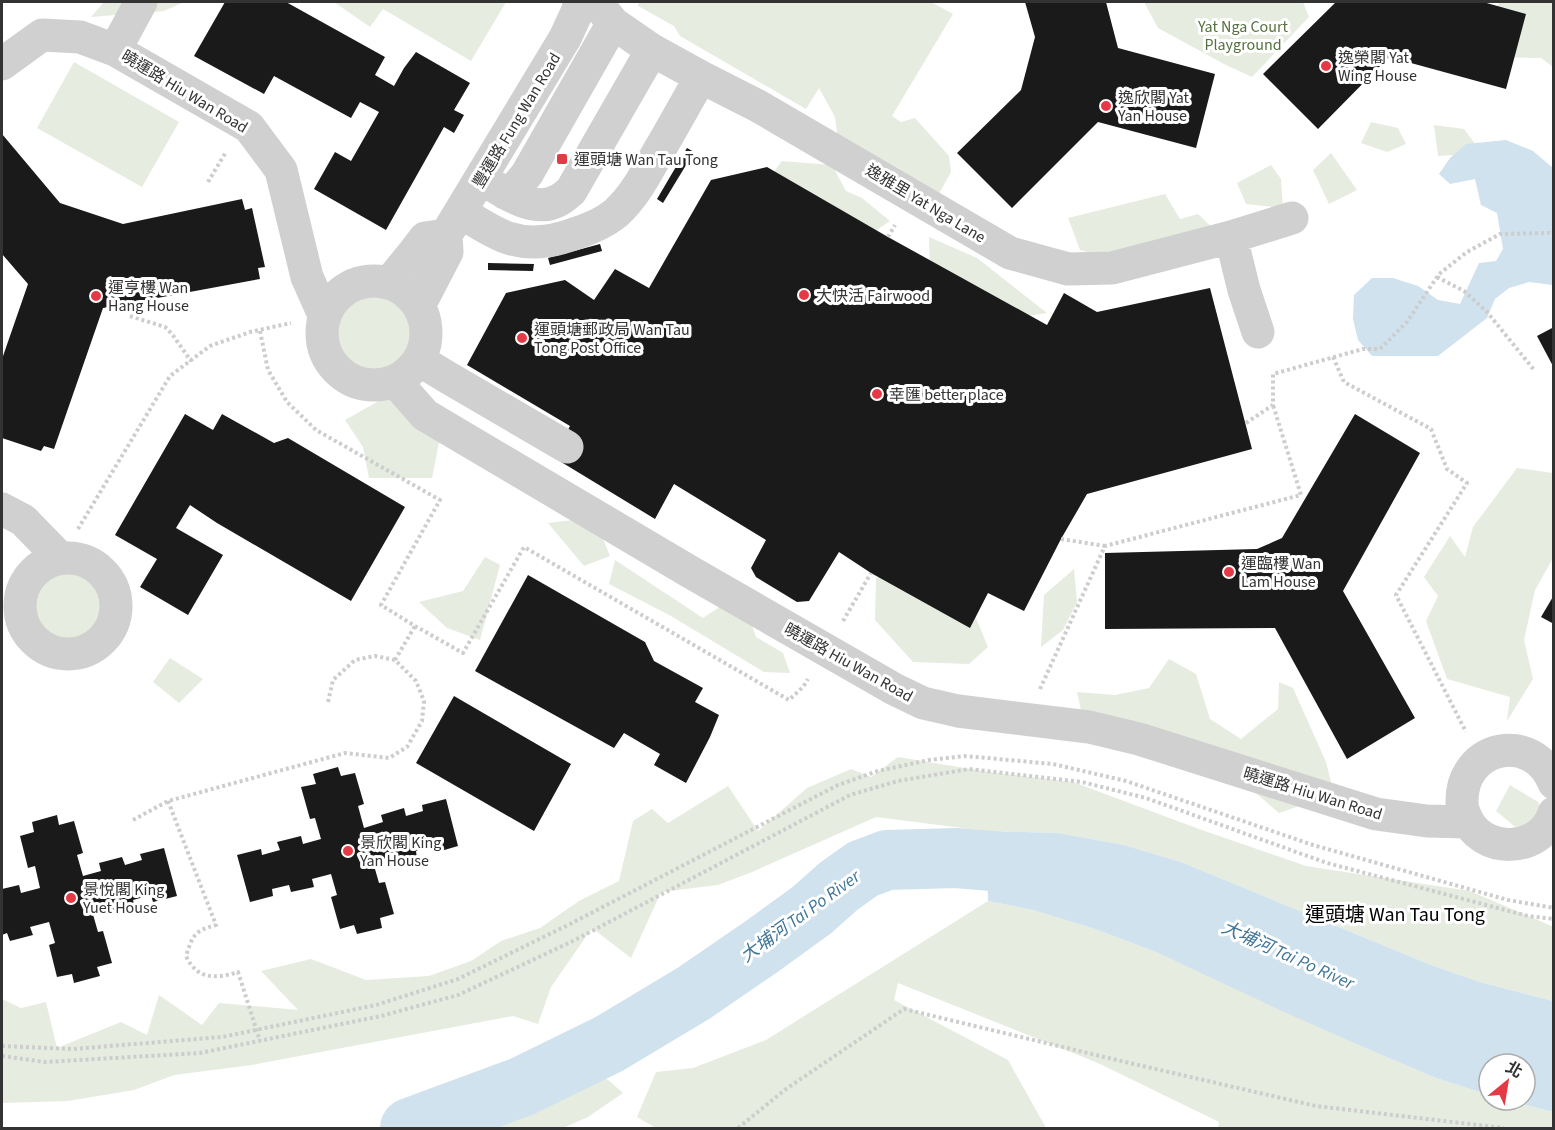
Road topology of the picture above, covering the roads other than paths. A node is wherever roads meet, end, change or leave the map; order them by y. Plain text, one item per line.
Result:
1 (141, 2) edge
2 (579, 2) edge
3 (605, 12) edge
4 (115, 50) junction
5 (652, 50) junction
6 (2, 64) edge
7 (700, 77) junction
8 (493, 186) junction
9 (1292, 218) dead end
10 (453, 223) junction
11 (1231, 237) junction
12 (389, 283) junction
13 (418, 306) junction
14 (324, 315) junction
15 (1258, 332) dead end
16 (419, 360) junction
17 (395, 381) junction
18 (567, 447) dead end
19 (2, 509) edge
20 (60, 558) road end
21 (1554, 783) edge
22 (1554, 813) edge
23 (1467, 822) junction

1 - 4 street
2 - 8 street, 豐運路 Fung Wan Road
3 - 5 street, 逸雅里 Yat Nga Lane
3 - 8 street
4 - 6 street, 曉運路 Hiu Wan Road
4 - 14 street, 曉運路 Hiu Wan Road
5 - 7 street, 逸雅里 Yat Nga Lane
5 - 8 street
7 - 10 street
7 - 11 street, 逸雅里 Yat Nga Lane
8 - 10 street, 豐運路 Fung Wan Road
9 - 11 street, 逸雅里 Yat Nga Lane
10 - 12 street
10 - 13 street, 豐運路 Fung Wan Road
11 - 15 street
12 - 13 street
12 - 14 street
13 - 16 street
14 - 17 street, 曉運路 Hiu Wan Road
16 - 17 street
16 - 18 street
17 - 23 street, 曉運路 Hiu Wan Road
19 - 20 street
21 - 23 street
22 - 23 street

